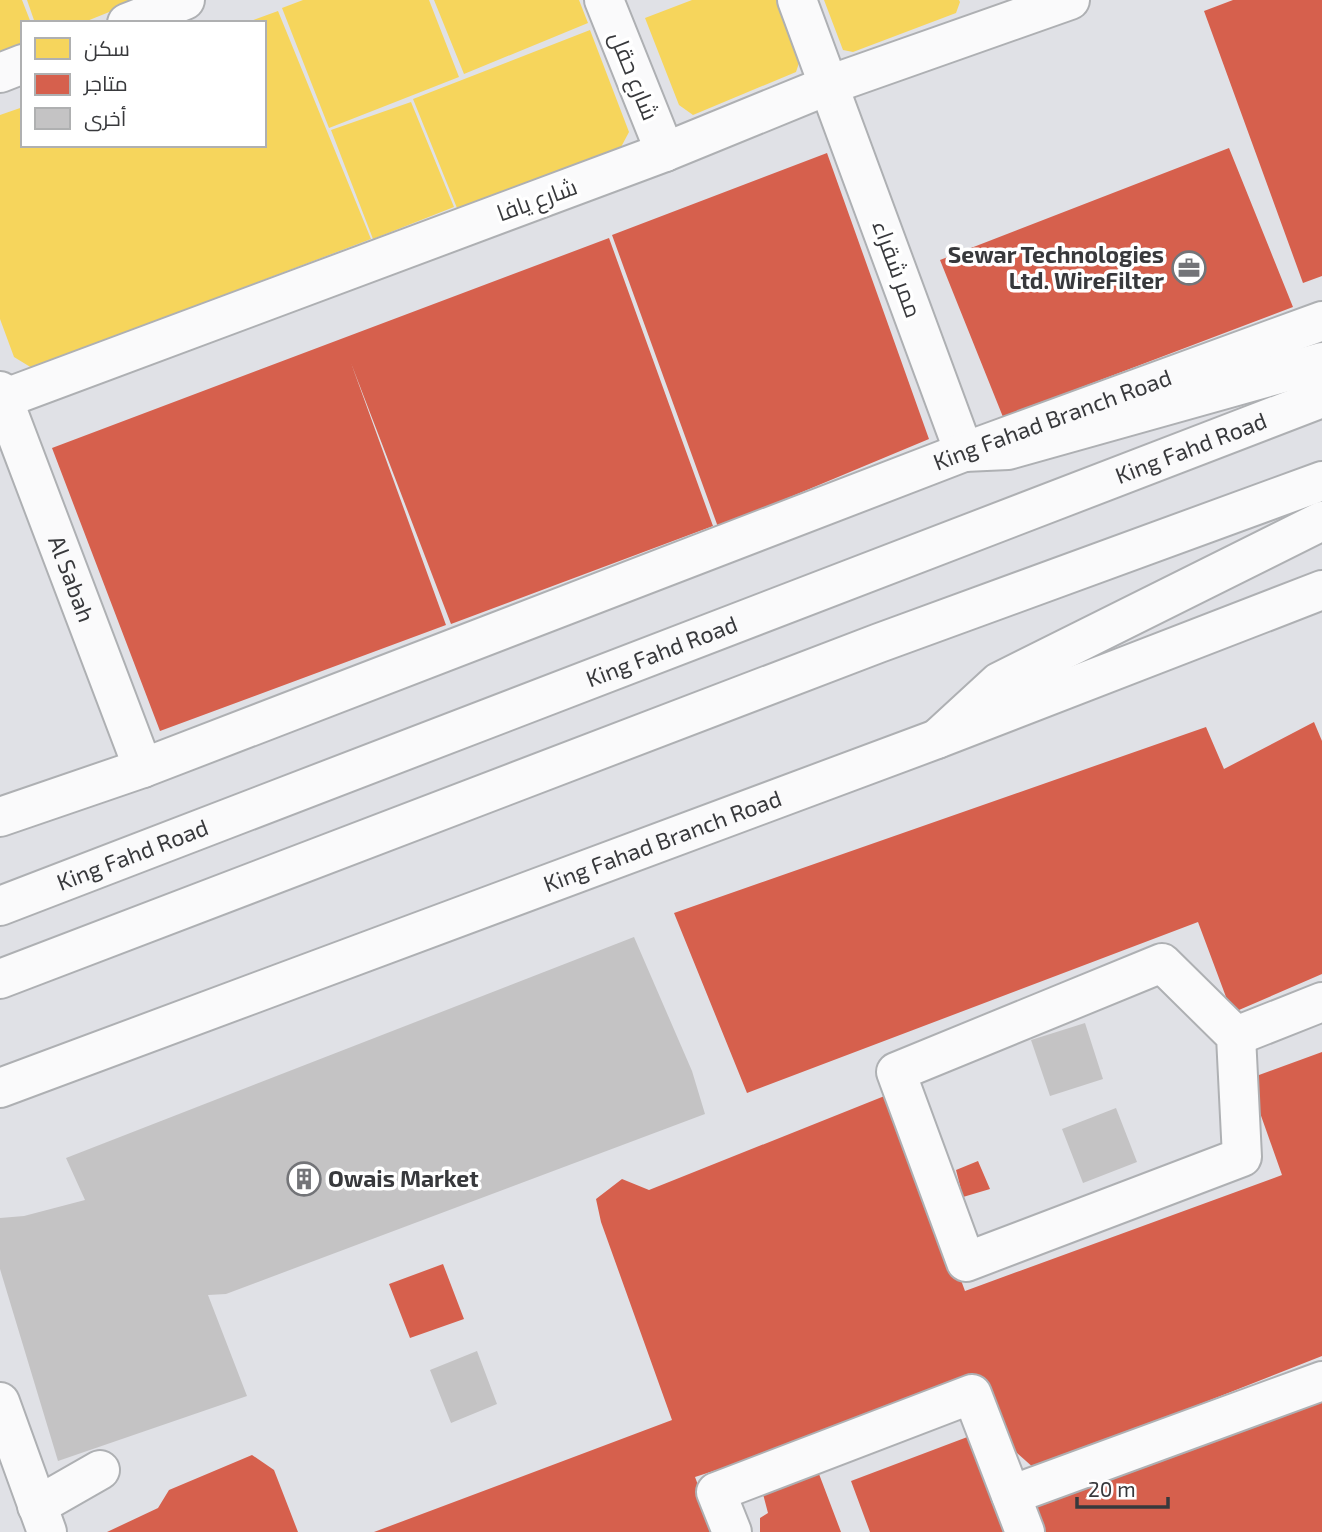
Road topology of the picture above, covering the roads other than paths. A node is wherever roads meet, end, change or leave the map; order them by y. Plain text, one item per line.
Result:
1 (185, 0) edge
2 (604, 0) edge
3 (797, 0) edge
4 (1070, 0) edge
5 (999, 12) edge
6 (132, 21) edge
7 (21, 65) edge
8 (0, 72) edge
9 (830, 85) junction
10 (665, 152) junction
11 (1322, 321) edge
12 (1322, 362) edge
13 (2, 395) edge
14 (1322, 398) edge
15 (964, 452) junction
16 (1322, 481) edge
17 (1322, 521) edge
18 (1322, 590) edge
19 (937, 738) junction
20 (143, 768) junction
21 (0, 817) edge
22 (0, 906) edge
23 (0, 979) edge
24 (1322, 1002) edge
25 (1236, 1036) junction
26 (0, 1088) edge
27 (1322, 1381) edge
28 (2, 1411) edge
29 (100, 1471) dead end
30 (1011, 1495) junction
31 (42, 1519) edge
32 (732, 1532) edge
33 (1025, 1532) edge

1 - 6 main road
2 - 10 main road, شارع حقل
3 - 9 main road, ممر شقراء
4 - 5 main road, شارع يافا
5 - 9 main road, شارع يافا
7 - 8 main road
9 - 10 main road, شارع يافا
9 - 15 main road, ممر شقراء
10 - 13 main road, شارع يافا
11 - 15 main road, King Fahad Branch Road
12 - 15 main road
13 - 20 main road, Al Sabah
14 - 22 main road, King Fahd Road
15 - 20 main road, King Fahad Branch Road
16 - 23 main road
17 - 19 main road
18 - 19 main road, King Fahad Branch Road
19 - 26 main road, King Fahad Branch Road
20 - 21 main road, King Fahad Branch Road
24 - 25 main road
25 - 25 main road
27 - 30 main road
28 - 31 main road
29 - 31 main road
30 - 32 main road
30 - 33 main road

